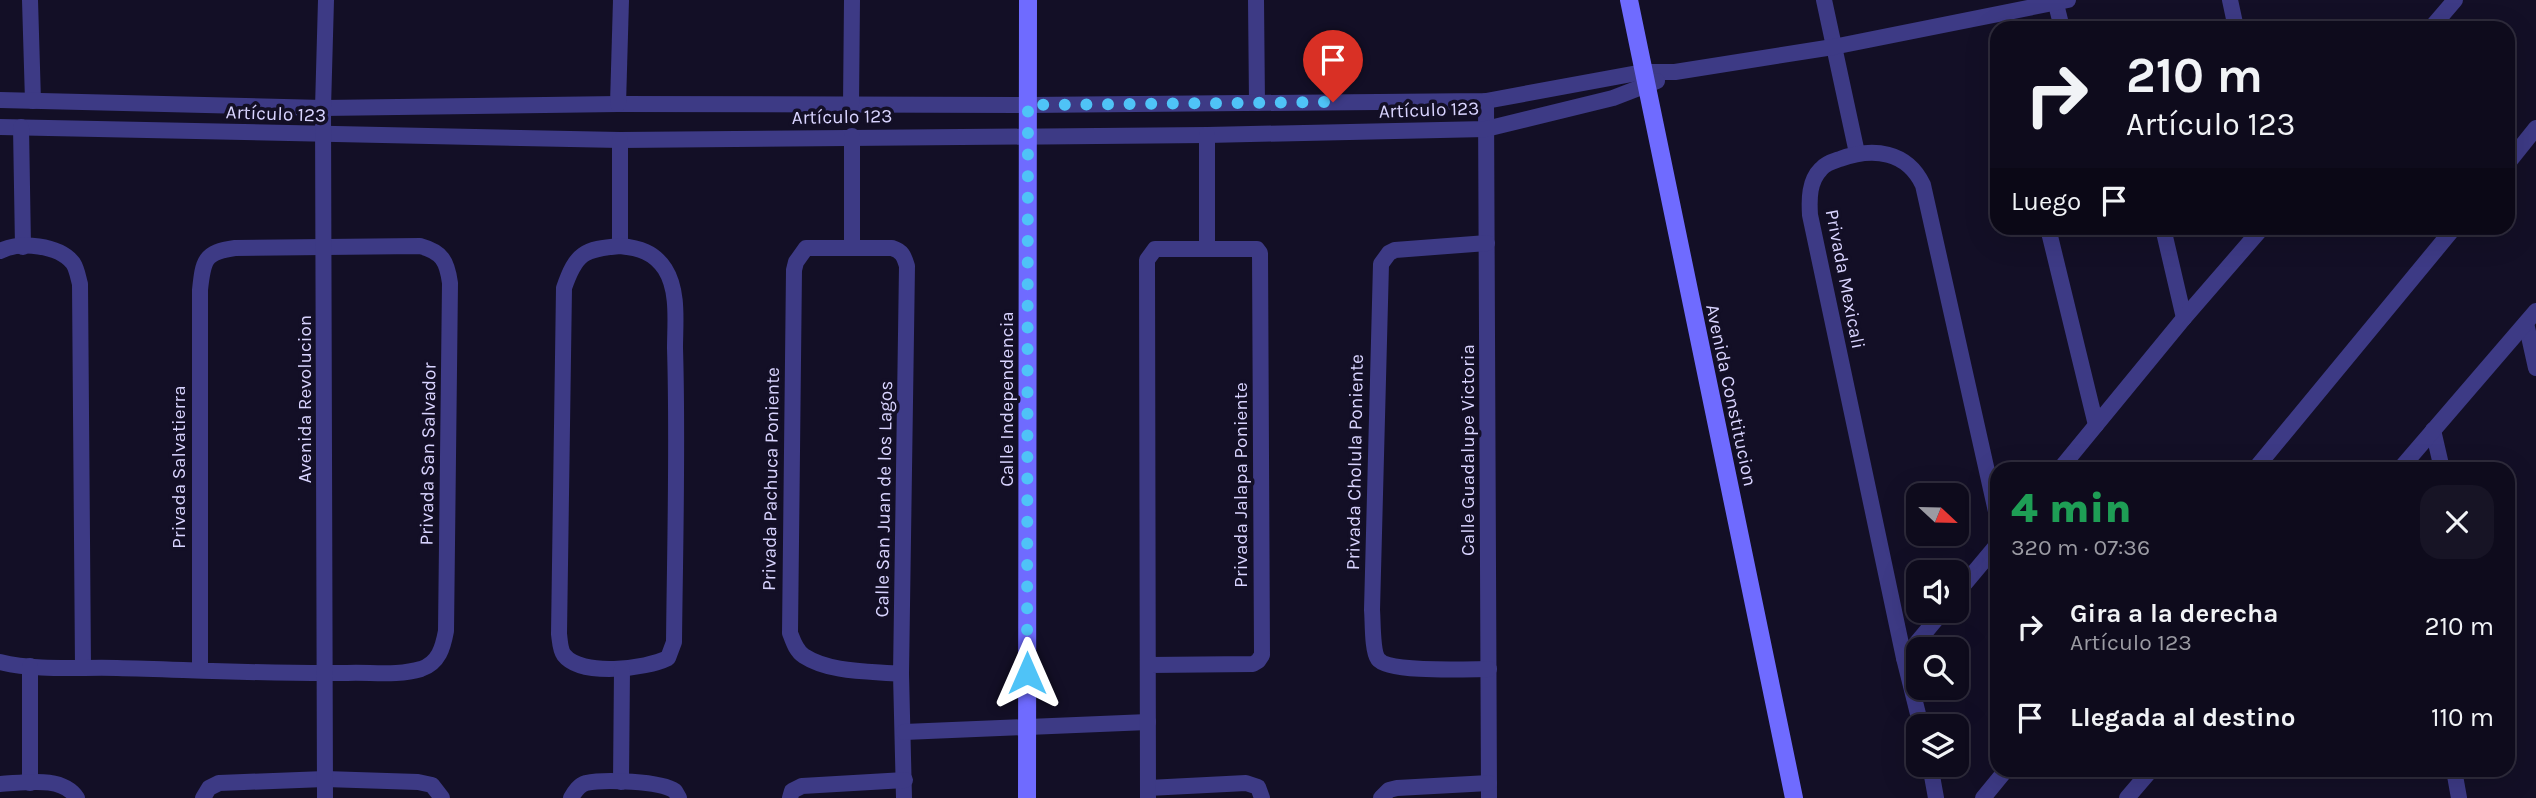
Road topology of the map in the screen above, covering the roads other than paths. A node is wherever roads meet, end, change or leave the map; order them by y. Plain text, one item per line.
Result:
1 (30, 0) edge
2 (326, 0) edge
3 (621, 0) edge
4 (852, 0) edge
5 (1028, 0) edge
6 (1256, 0) edge
7 (1629, 0) edge
8 (1824, 0) edge
9 (2230, 0) edge
10 (2455, 0) edge
11 (2059, 1) edge
12 (2061, 21) edge
13 (2234, 21) edge
14 (2437, 21) edge
15 (1833, 47) junction
16 (1645, 79) junction
17 (0, 100) edge
18 (33, 101) junction
19 (1486, 101) junction
20 (1257, 103) junction
21 (618, 104) junction
22 (851, 105) junction
23 (1028, 105) junction
24 (323, 108) junction
25 (0, 127) edge
26 (21, 127) junction
27 (2536, 128) edge
28 (1486, 129) junction
29 (1207, 135) junction
30 (324, 136) junction
31 (852, 136) junction
32 (1028, 136) junction
33 (620, 140) junction
34 (2515, 142) edge
35 (1857, 153) junction
36 (2050, 235) edge
37 (2165, 235) edge
38 (2256, 235) edge
39 (2448, 235) edge
40 (1487, 243) junction
41 (620, 246) junction
42 (852, 246) junction
43 (23, 247) junction
44 (325, 247) junction
45 (1207, 248) junction
46 (0, 251) edge
47 (2531, 317) edge
48 (2184, 318) junction
49 (2536, 368) edge
50 (2096, 425) junction
51 (2433, 429) junction
52 (2066, 462) edge
53 (2261, 462) edge
54 (2406, 462) edge
55 (2440, 462) edge
56 (1990, 485) edge
57 (1990, 553) edge
58 (1969, 578) edge
59 (1933, 623) edge
60 (1904, 658) junction
61 (0, 662) edge
62 (1149, 665) junction
63 (30, 666) junction
64 (83, 667) junction
65 (622, 669) junction
66 (1489, 669) junction
67 (200, 670) junction
68 (326, 673) junction
69 (901, 674) junction
70 (1918, 714) edge
71 (1148, 722) junction
72 (1027, 727) junction
73 (904, 732) junction
74 (1932, 777) edge
75 (2000, 777) edge
76 (2145, 777) edge
77 (2455, 777) edge
78 (325, 779) junction
79 (905, 780) junction
80 (621, 782) junction
81 (30, 783) junction
82 (0, 784) edge
83 (1489, 790) edge
84 (1148, 793) edge
85 (77, 798) edge
86 (202, 798) edge
87 (325, 798) edge
88 (442, 798) edge
89 (571, 798) edge
90 (679, 798) edge
91 (790, 798) edge
92 (904, 798) edge
93 (1027, 798) edge
94 (1262, 798) edge
95 (1381, 798) edge
96 (1794, 798) edge
97 (1936, 798) edge
98 (1983, 798) edge
99 (2127, 798) edge
100 (2459, 798) edge

1 - 18 street
2 - 24 street, Avenida Revolucion
3 - 21 street
4 - 22 street
5 - 23 street, Calle Independencia
6 - 20 street
7 - 16 street, Avenida Constitucion
8 - 15 street
9 - 13 street
10 - 14 street
11 - 12 street
11 - 15 street, Artículo 123
15 - 16 street, Artículo 123
15 - 35 street
16 - 19 street, Artículo 123
16 - 28 street, Artículo 123
16 - 96 street, Avenida Constitucion
17 - 18 street, Artículo 123
18 - 24 street, Artículo 123
19 - 20 street, Artículo 123
19 - 28 street, Calle Guadalupe Victoria
20 - 23 street, Artículo 123
21 - 22 street, Artículo 123
21 - 24 street, Artículo 123
22 - 23 street, Artículo 123
23 - 32 street, Calle Independencia
24 - 30 street, Avenida Revolucion
25 - 26 street, Artículo 123
26 - 30 street, Artículo 123
26 - 43 street
27 - 34 street
28 - 29 street, Artículo 123
28 - 40 street, Calle Guadalupe Victoria
29 - 32 street, Artículo 123
29 - 45 street
30 - 33 street, Artículo 123
30 - 44 street, Avenida Revolucion
31 - 32 street, Artículo 123
31 - 33 street, Artículo 123
31 - 42 street
32 - 72 street, Calle Independencia
33 - 41 street
35 - 56 street, Privada Mexicali
35 - 60 street, Privada Mexicali
36 - 50 street
37 - 48 street
38 - 48 street
39 - 53 street
40 - 66 street, Calle Guadalupe Victoria
40 - 66 street, Privada Cholula Poniente
41 - 65 street
41 - 65 street
42 - 69 street, Calle San Juan de los Lagos
42 - 69 street, Privada Pachuca Poniente
43 - 46 street
43 - 64 street
44 - 67 street, Privada Salvatierra
44 - 68 street, Avenida Revolucion
44 - 68 street, Privada San Salvador
45 - 62 street
45 - 62 street, Privada Jalapa Poniente
47 - 49 street
47 - 51 street
48 - 50 street
50 - 52 street
51 - 54 street
51 - 55 street
57 - 58 street
59 - 60 street
60 - 70 street, Privada Mexicali
61 - 63 street
62 - 71 street
63 - 64 street
63 - 81 street
64 - 67 street
65 - 80 street
66 - 83 street, Calle Guadalupe Victoria
67 - 68 street
68 - 78 street, Avenida Revolucion
69 - 73 street, Calle San Juan de los Lagos
71 - 72 street
71 - 84 street
72 - 73 street
72 - 93 street, Calle Independencia
73 - 79 street, Calle San Juan de los Lagos
74 - 97 street
75 - 98 street
76 - 99 street
77 - 100 street
78 - 86 street
78 - 87 street, Avenida Revolucion
78 - 88 street
79 - 91 street
79 - 92 street, Calle San Juan de los Lagos
80 - 89 street
80 - 90 street
81 - 82 street
81 - 85 street
83 - 95 street
84 - 94 street

